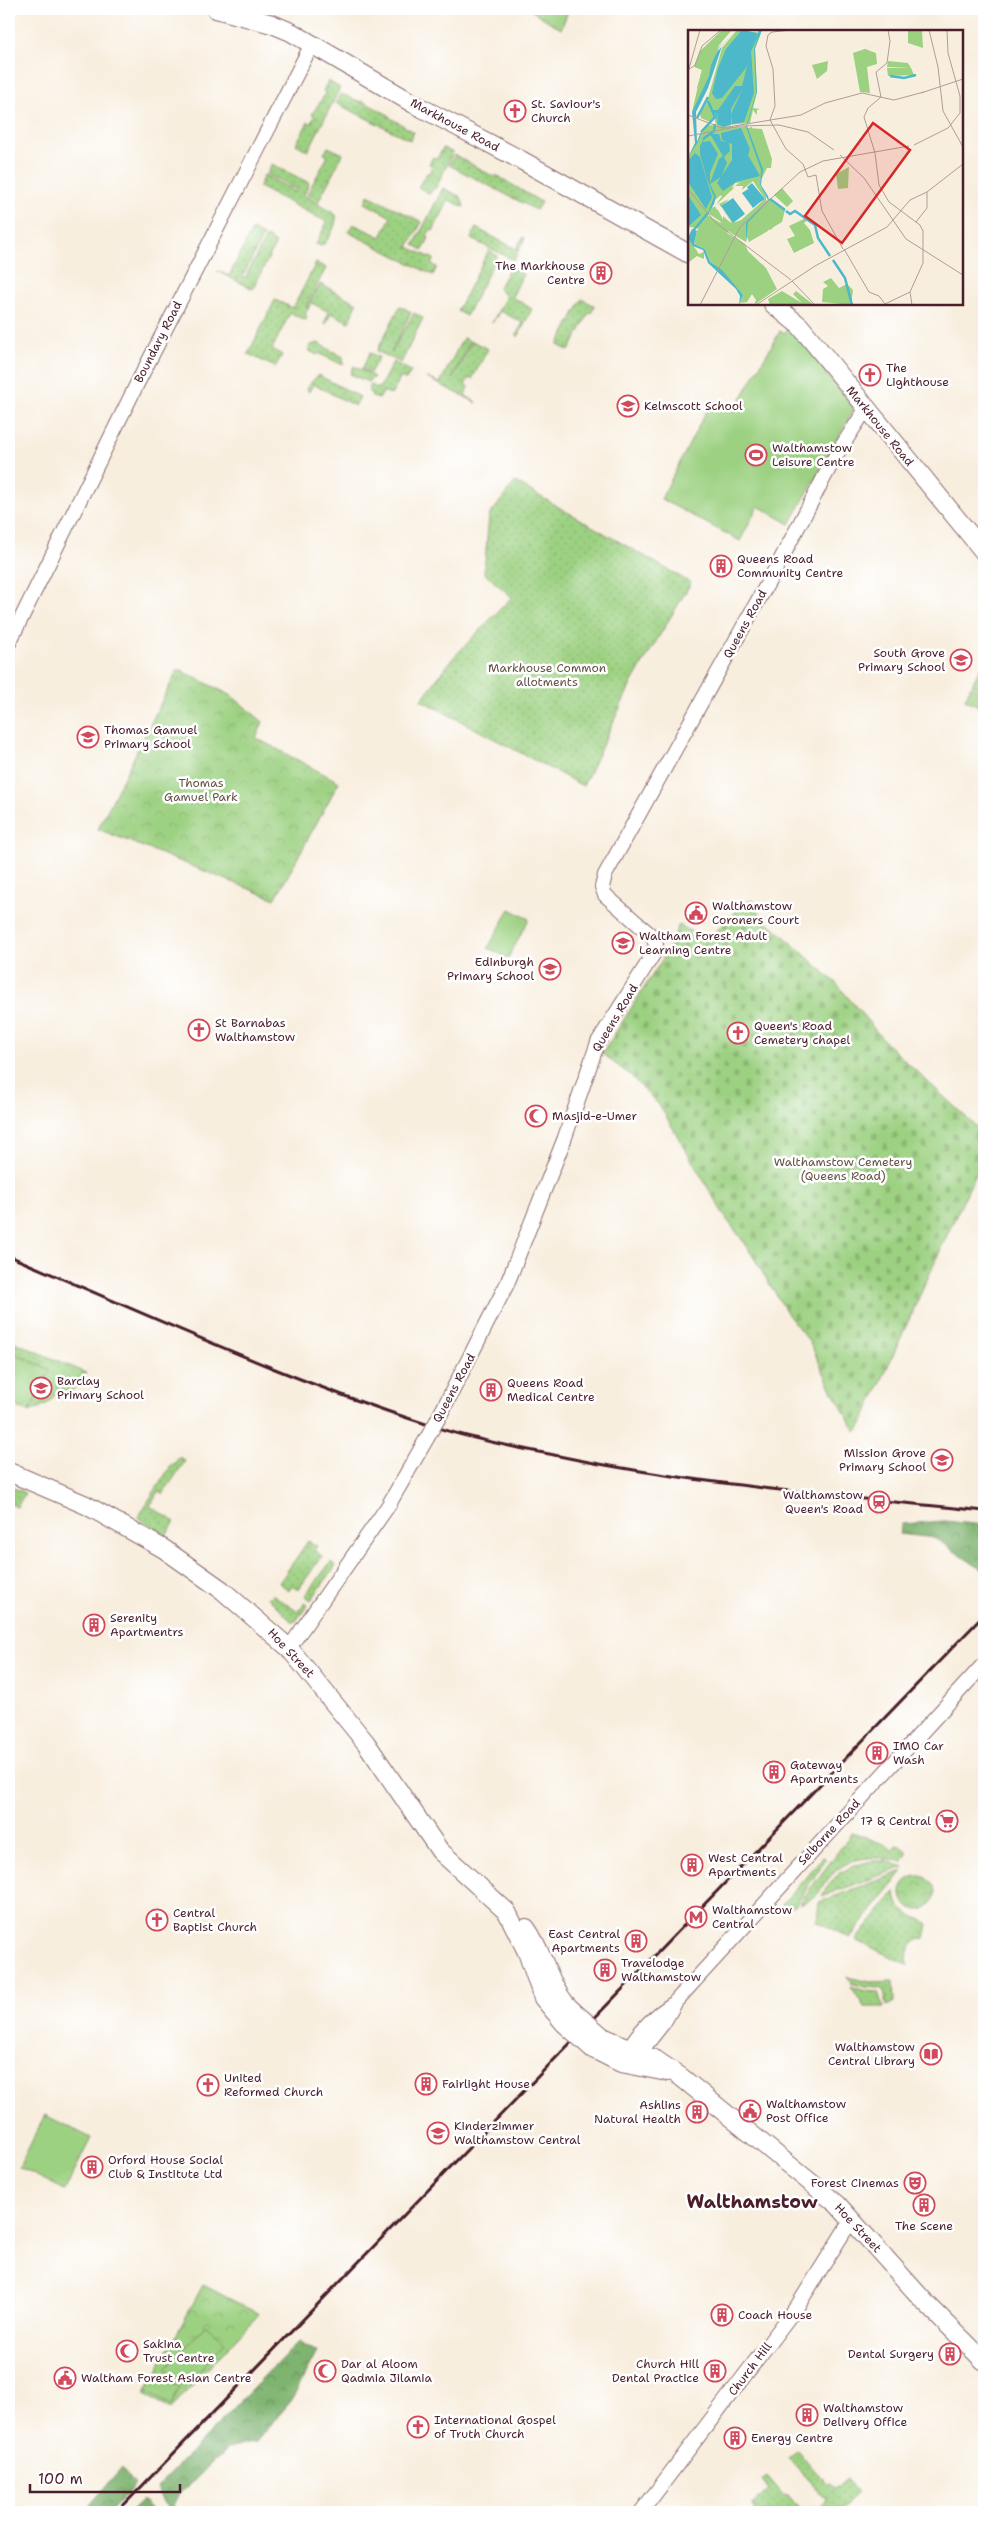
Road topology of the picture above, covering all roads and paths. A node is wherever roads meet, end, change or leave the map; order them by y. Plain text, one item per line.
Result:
1 (216, 9) edge
2 (312, 44) junction
3 (688, 253) edge
4 (774, 305) edge
5 (866, 409) junction
6 (984, 552) edge
7 (9, 644) edge
8 (9, 1472) edge
9 (289, 1648) junction
10 (984, 1664) edge
11 (630, 2057) junction
12 (852, 2220) junction
13 (984, 2361) edge
14 (641, 2512) edge

1 - 2 main road, Markhouse Road
2 - 3 main road, Markhouse Road
2 - 7 street, Boundary Road
4 - 5 main road, Markhouse Road
5 - 6 main road, Markhouse Road
5 - 9 street, Queens Road, bridge
8 - 9 main road, Hoe Street
9 - 11 main road, Hoe Street, bridge
10 - 11 street, Selborne Road
11 - 12 main road, Hoe Street
12 - 13 main road, Hoe Street
12 - 14 street, Church Hill

